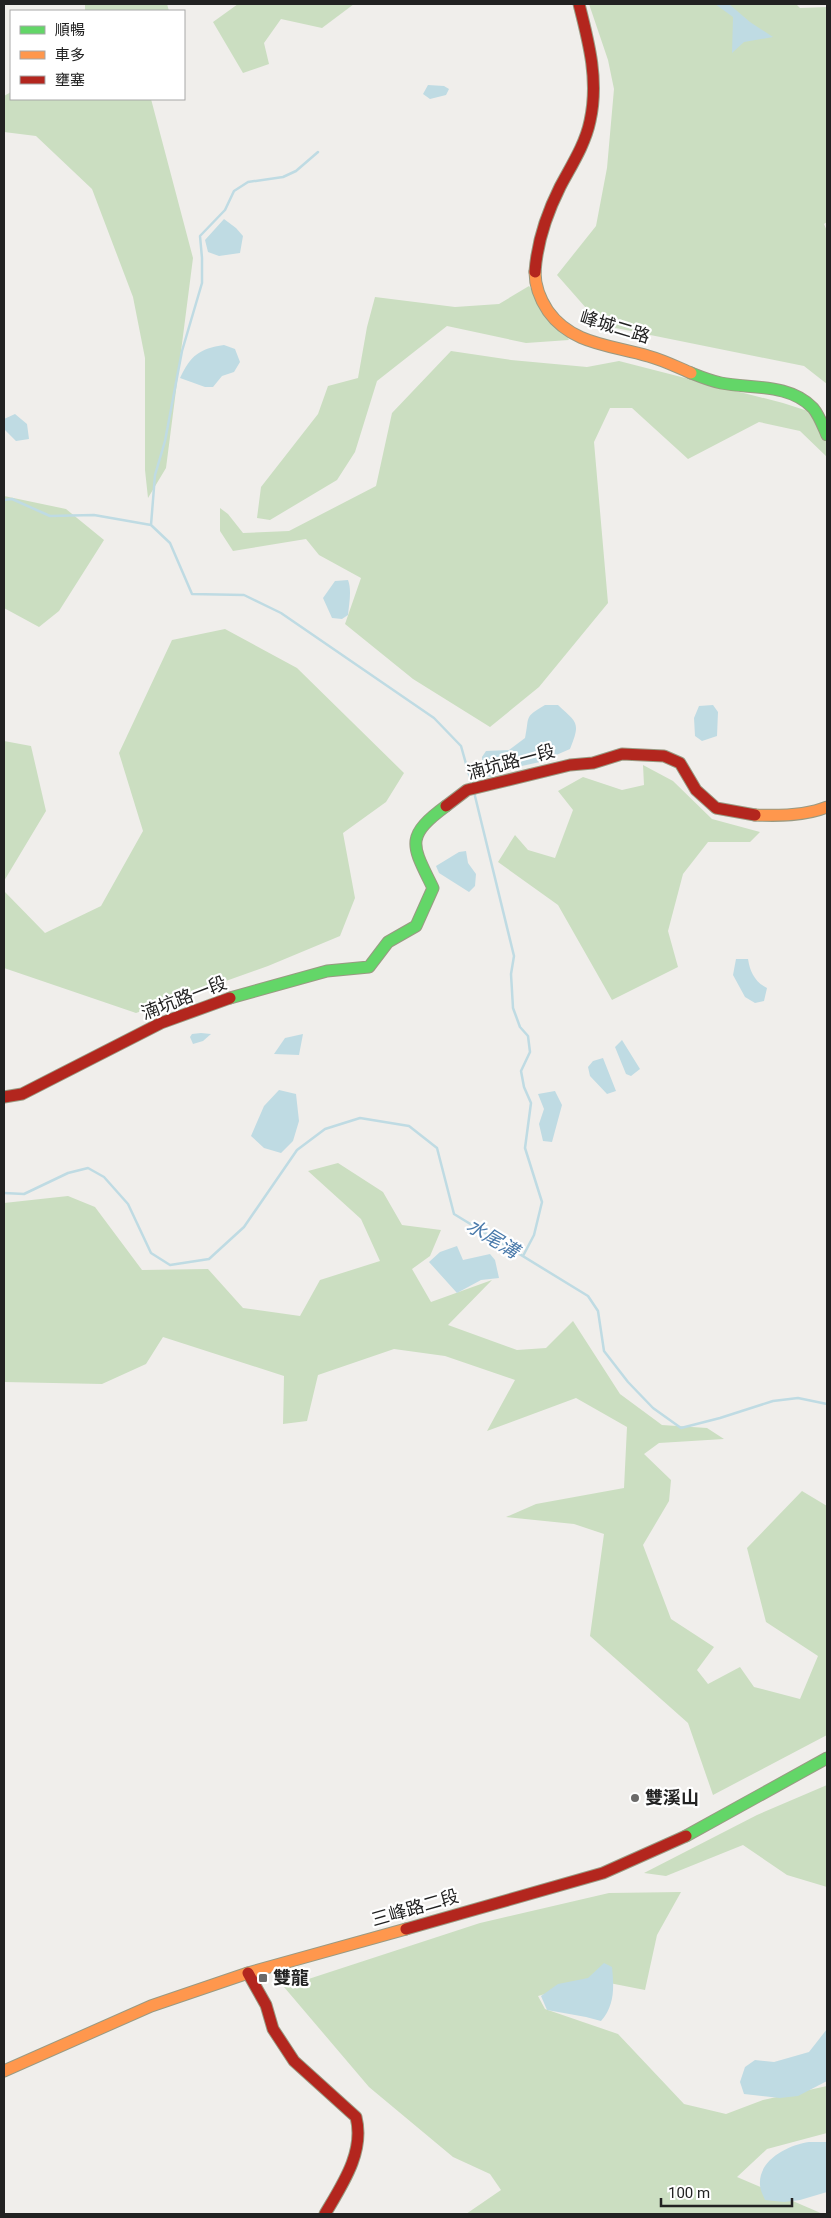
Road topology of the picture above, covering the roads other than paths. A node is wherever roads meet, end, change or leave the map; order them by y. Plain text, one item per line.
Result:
1 (579, 4) edge
2 (827, 435) edge
3 (827, 807) edge
4 (4, 1097) edge
5 (827, 1758) edge
6 (248, 1973) junction
7 (4, 2072) edge
8 (325, 2214) edge

1 - 2 street, 峰城二路
3 - 4 street, 湳坑路一段
5 - 6 street, 三峰路二段
6 - 7 street, 三峰路二段
6 - 8 street

